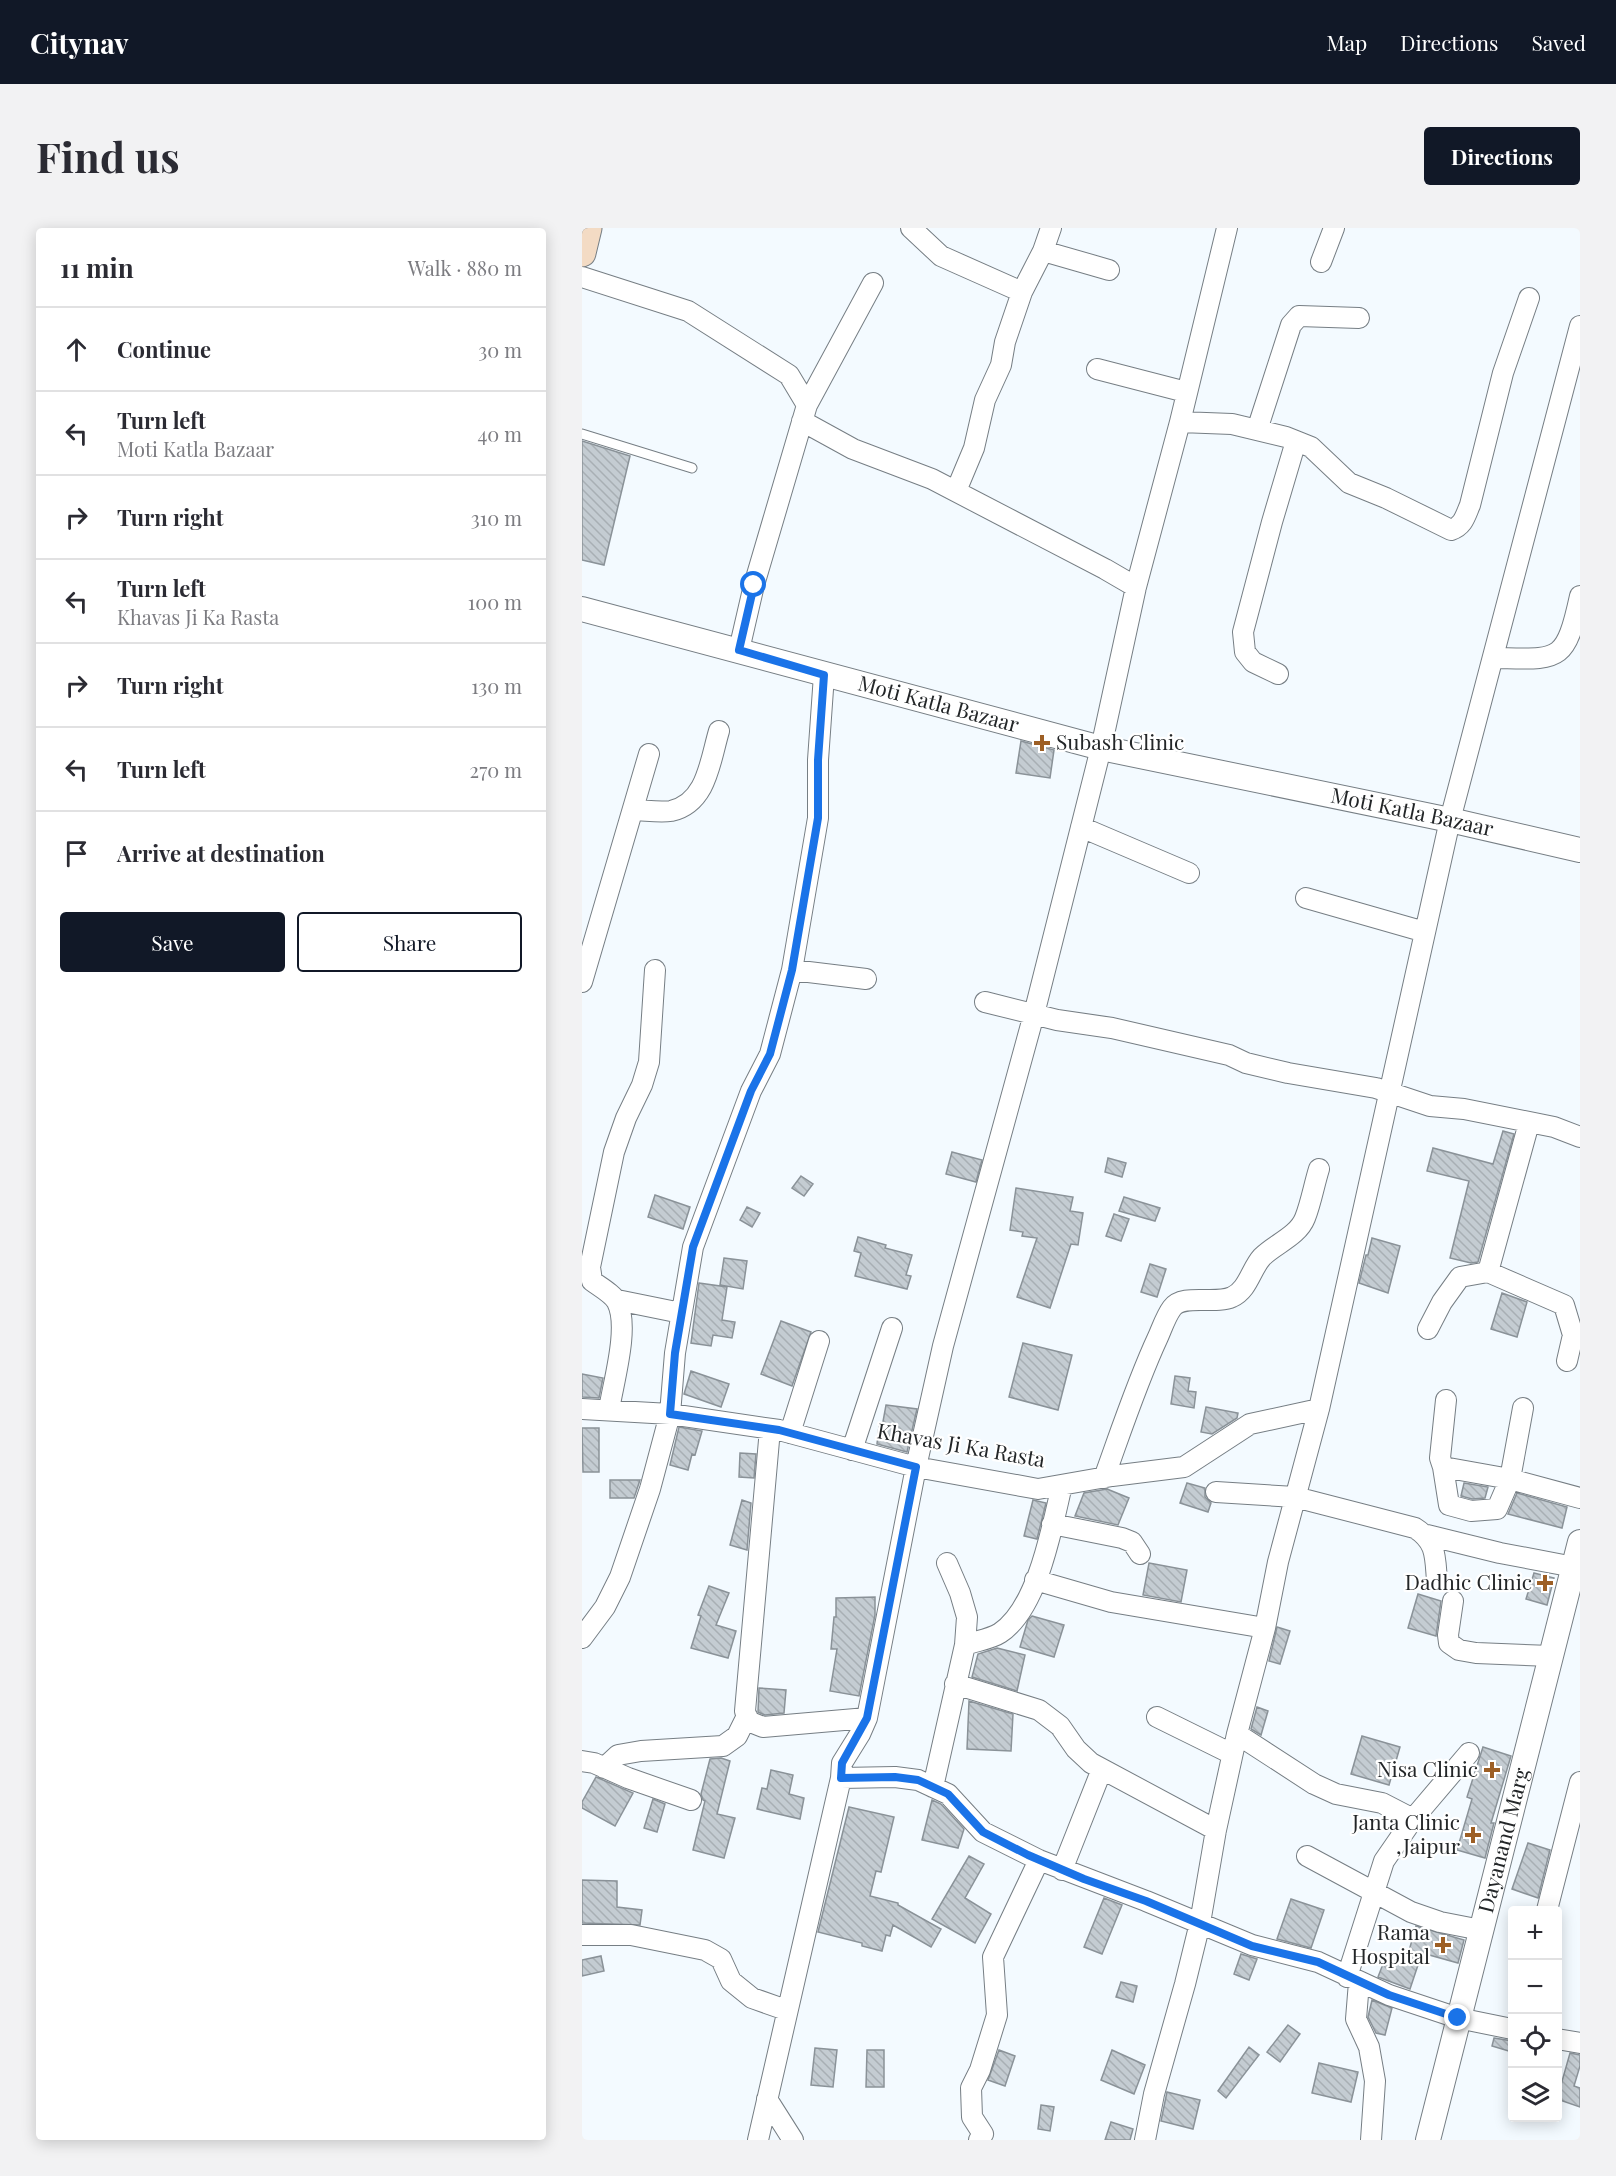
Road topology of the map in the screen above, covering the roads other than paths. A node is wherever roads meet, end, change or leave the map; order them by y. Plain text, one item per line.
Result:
1 (588, 228) edge
2 (910, 228) edge
3 (1051, 228) edge
4 (1227, 228) edge
5 (1334, 228) edge
6 (1043, 251) junction
7 (582, 253) edge
8 (1321, 262) dead end
9 (1109, 270) dead end
10 (582, 277) edge
11 (873, 283) dead end
12 (1022, 292) junction
13 (1529, 298) dead end
14 (1359, 318) dead end
15 (1580, 326) edge
16 (1097, 369) dead end
17 (1186, 392) junction
18 (804, 413) junction
19 (1180, 422) junction
20 (1257, 430) junction
21 (582, 434) edge
22 (1296, 441) junction
23 (692, 468) dead end
24 (956, 491) junction
25 (1136, 587) junction
26 (1580, 596) edge
27 (582, 609) edge
28 (739, 650) junction
29 (1493, 658) junction
30 (1278, 674) dead end
31 (824, 675) junction
32 (719, 731) dead end
33 (1101, 748) junction
34 (649, 754) dead end
35 (633, 810) junction
36 (1450, 820) junction
37 (1081, 827) junction
38 (1580, 850) edge
39 (1189, 873) dead end
40 (1306, 897) dead end
41 (1425, 932) junction
42 (655, 970) dead end
43 (792, 970) junction
44 (866, 979) dead end
45 (582, 982) edge
46 (985, 1002) dead end
47 (1034, 1014) junction
48 (1390, 1092) junction
49 (1529, 1123) junction
50 (1580, 1137) edge
51 (1319, 1169) dead end
52 (1488, 1272) junction
53 (617, 1300) junction
54 (681, 1313) junction
55 (892, 1329) dead end
56 (1428, 1329) dead end
57 (819, 1341) dead end
58 (1566, 1361) dead end
59 (1446, 1400) dead end
60 (1523, 1408) dead end
61 (582, 1409) edge
62 (1319, 1409) junction
63 (609, 1410) junction
64 (670, 1414) junction
65 (771, 1429) junction
66 (790, 1433) junction
67 (852, 1450) junction
68 (916, 1467) junction
69 (1443, 1467) junction
70 (1104, 1478) junction
71 (1510, 1479) junction
72 (1062, 1485) junction
73 (1216, 1492) dead end
74 (1295, 1497) junction
75 (1580, 1498) edge
76 (1052, 1524) junction
77 (1427, 1535) junction
78 (1580, 1542) edge
79 (1140, 1554) dead end
80 (947, 1563) dead end
81 (1574, 1567) junction
82 (1035, 1580) junction
83 (1437, 1581) dead end
84 (1453, 1601) dead end
85 (1265, 1628) junction
86 (582, 1638) edge
87 (965, 1645) junction
88 (1551, 1656) junction
89 (955, 1684) junction
90 (747, 1716) junction
91 (1157, 1717) dead end
92 (867, 1718) junction
93 (1237, 1734) junction
94 (1232, 1754) junction
95 (1468, 1754) dead end
96 (582, 1761) edge
97 (604, 1768) junction
98 (1102, 1769) junction
99 (841, 1778) junction
100 (1580, 1782) edge
101 (933, 1787) junction
102 (691, 1800) dead end
103 (1413, 1819) junction
104 (1216, 1830) junction
105 (1307, 1856) dead end
106 (1039, 1860) junction
107 (1062, 1870) junction
108 (1374, 1894) junction
109 (1548, 1906) edge
110 (1200, 1923) junction
111 (1481, 1930) junction
112 (582, 1935) edge
113 (1353, 1980) junction
114 (786, 2010) junction
115 (1458, 2018) junction
116 (1508, 2028) edge
117 (1562, 2039) edge
118 (1580, 2043) edge
119 (767, 2099) junction
120 (758, 2140) edge
121 (793, 2140) edge
122 (979, 2140) edge
123 (1145, 2140) edge
124 (1371, 2140) edge
125 (1428, 2140) edge

1 - 7 main road
2 - 12 street
3 - 6 street
4 - 17 street
5 - 8 street
6 - 9 street
6 - 12 street
10 - 18 street
11 - 18 street
12 - 24 street
13 - 22 street
14 - 20 street
15 - 29 street
16 - 17 street
17 - 19 street
18 - 24 street
18 - 28 street
19 - 20 street
19 - 25 street
20 - 22 street
21 - 23 lane
22 - 30 street
24 - 25 street
25 - 33 street
26 - 29 street
27 - 28 street, Moti Katla Bazaar
28 - 31 street, Moti Katla Bazaar
29 - 36 street
31 - 33 street, Moti Katla Bazaar
31 - 43 street
32 - 35 street
33 - 36 street, Moti Katla Bazaar
33 - 37 street
34 - 35 street
35 - 45 street
36 - 38 street, Moti Katla Bazaar
36 - 41 street
37 - 39 street
37 - 47 street
40 - 41 street
41 - 48 street
42 - 53 street
43 - 44 street
43 - 54 street
46 - 47 street
47 - 48 street
47 - 68 street
48 - 49 street
48 - 62 street
49 - 50 street
49 - 52 street
51 - 70 street
52 - 56 street
52 - 58 street
53 - 54 street
53 - 63 street
54 - 64 street
55 - 67 street
57 - 66 street
59 - 69 street
60 - 71 street
61 - 63 street, Khavas Ji Ka Rasta
62 - 70 street, Khavas Ji Ka Rasta
62 - 74 street
63 - 64 street, Khavas Ji Ka Rasta
64 - 65 street, Khavas Ji Ka Rasta
64 - 86 street
65 - 66 street, Khavas Ji Ka Rasta
65 - 90 street
66 - 67 street, Khavas Ji Ka Rasta
67 - 68 street, Khavas Ji Ka Rasta
68 - 72 street, Khavas Ji Ka Rasta
68 - 92 street
69 - 71 street
69 - 71 street
70 - 72 street, Khavas Ji Ka Rasta
71 - 75 street
72 - 76 street
73 - 74 street
74 - 77 street
74 - 85 street
76 - 79 street
76 - 82 street
77 - 81 street
77 - 83 street
78 - 81 street, Dayanand Marg
80 - 87 street
81 - 88 street, Dayanand Marg
82 - 85 street
82 - 87 street
84 - 88 street
85 - 93 street
87 - 89 street
88 - 111 street, Dayanand Marg
89 - 98 street
89 - 101 street
90 - 92 street
90 - 97 street
91 - 94 street
92 - 99 street
93 - 94 street
93 - 103 street
94 - 104 street
95 - 103 street
96 - 97 street
97 - 102 street
98 - 104 street
98 - 107 street
99 - 101 street
99 - 114 street
100 - 109 street
101 - 106 street
103 - 108 street
104 - 110 street
105 - 108 street
106 - 107 street
106 - 122 street
107 - 110 street
108 - 111 street
108 - 113 street
110 - 113 street
110 - 123 street
111 - 115 street, Dayanand Marg
112 - 114 street
113 - 115 street
113 - 124 street
114 - 119 street
115 - 116 street
115 - 125 street, Dayanand Marg
117 - 118 street
119 - 120 street
119 - 121 street

